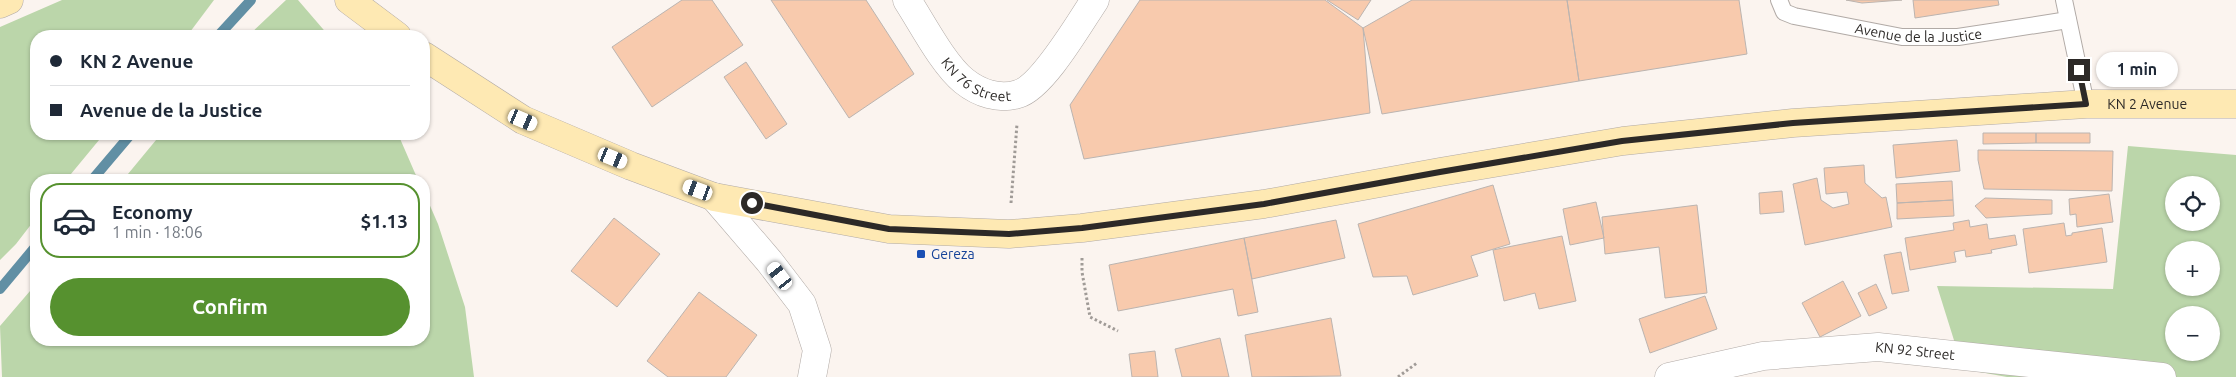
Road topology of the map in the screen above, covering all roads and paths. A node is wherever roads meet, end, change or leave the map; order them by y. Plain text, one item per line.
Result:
1 (8, 0) edge
2 (349, 0) edge
3 (906, 0) edge
4 (1095, 0) edge
5 (1779, 0) edge
6 (2064, 0) edge
7 (0, 4) edge
8 (2068, 20) junction
9 (389, 30) edge
10 (430, 60) edge
11 (1020, 94) junction
12 (2086, 104) junction
13 (2236, 104) edge
14 (714, 197) junction
15 (1082, 228) junction
16 (1009, 234) junction
17 (1118, 331) dead end
18 (1417, 363) dead end
19 (812, 377) edge
20 (1398, 377) edge
21 (1669, 377) edge
22 (2162, 377) edge

1 - 7 main road
2 - 9 main road
3 - 11 street, KN 76 Street
4 - 11 street, KN 76 Street
5 - 8 lane, Avenue de la Justice
6 - 8 lane
8 - 12 lane
10 - 14 main road, KN 2 Avenue
11 - 16 path
12 - 13 main road, KN 2 Avenue
12 - 15 main road, KN 2 Avenue
14 - 16 main road, KN 2 Avenue
14 - 19 street
15 - 16 main road, KN 2 Avenue
15 - 17 path
18 - 20 path
21 - 22 street, KN 92 Street

